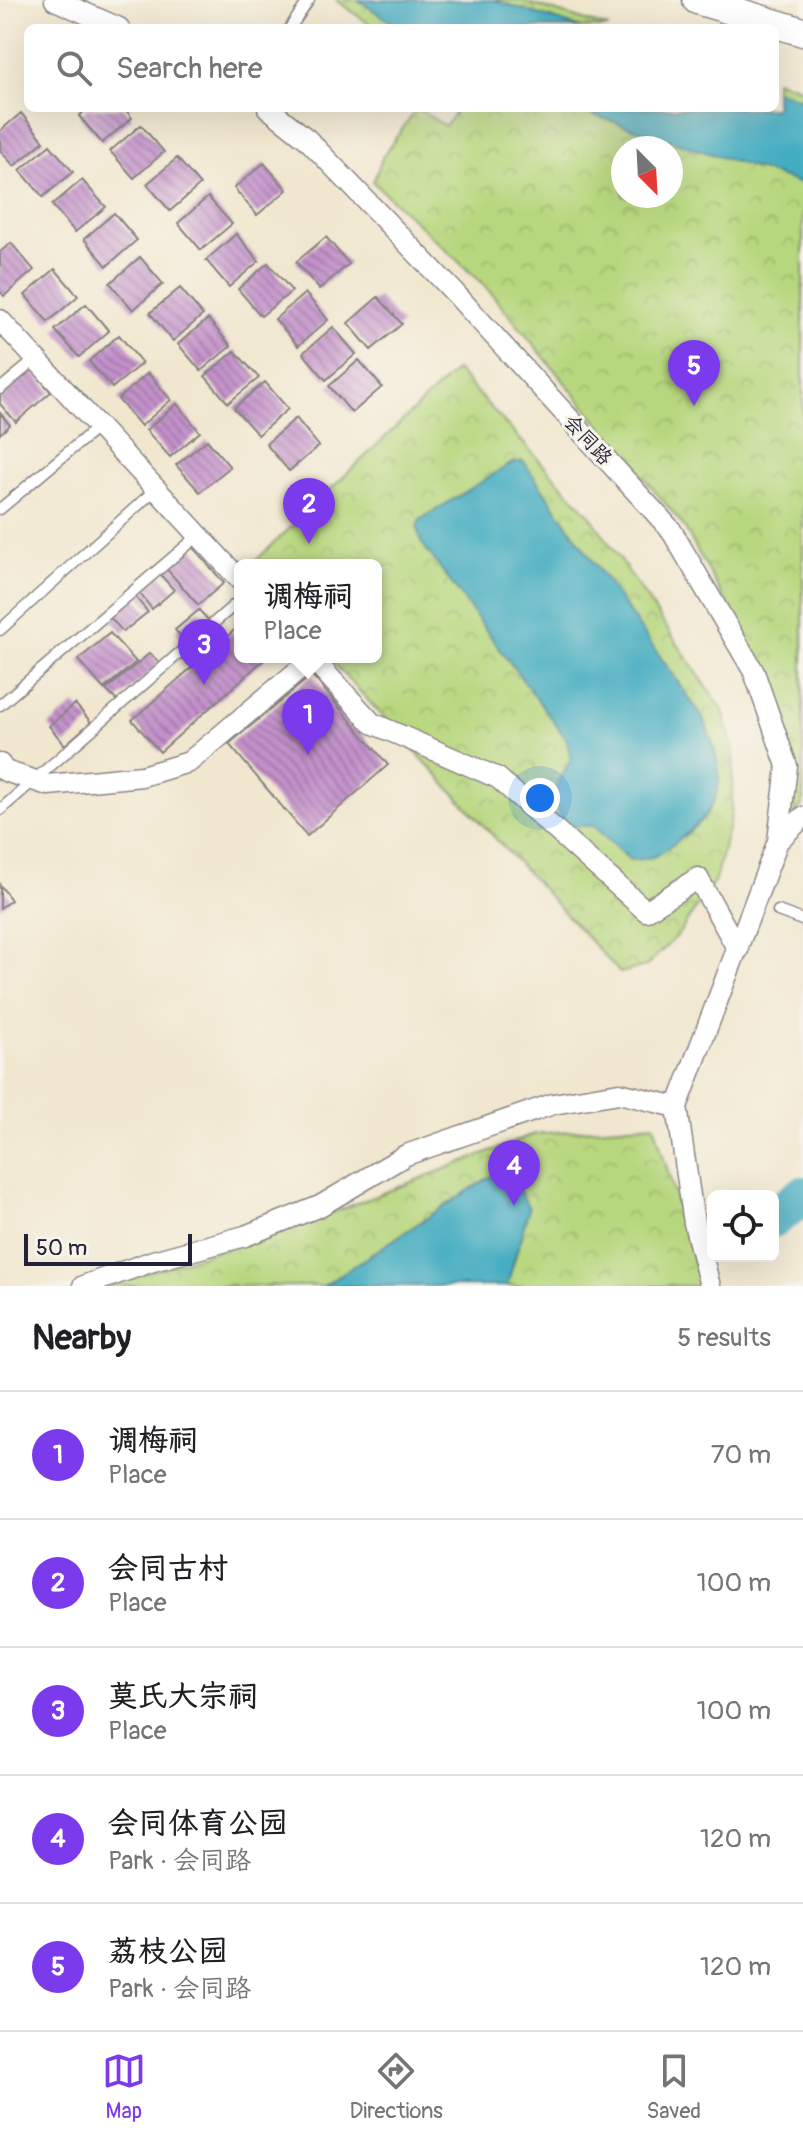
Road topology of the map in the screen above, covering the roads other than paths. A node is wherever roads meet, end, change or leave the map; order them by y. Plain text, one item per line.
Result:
1 (55, 0) edge
2 (309, 0) edge
3 (697, 0) edge
4 (110, 24) edge
5 (293, 24) edge
6 (776, 24) edge
7 (779, 25) edge
8 (803, 32) edge
9 (273, 112) edge
10 (0, 320) edge
11 (36, 359) junction
12 (0, 389) edge
13 (98, 427) junction
14 (156, 489) junction
15 (0, 509) edge
16 (199, 535) junction
17 (234, 573) edge
18 (234, 605) edge
19 (0, 630) edge
20 (306, 663) edge
21 (317, 663) edge
22 (0, 705) edge
23 (0, 764) edge
24 (35, 781) junction
25 (0, 810) edge
26 (803, 817) edge
27 (778, 841) junction
28 (778, 911) dead end
29 (802, 920) edge
30 (738, 950) junction
31 (677, 1107) junction
32 (83, 1286) edge
33 (710, 1286) edge

1 - 4 street
2 - 5 lane
3 - 6 street
7 - 8 street
9 - 27 street, 会同路
10 - 11 street
11 - 12 lane
11 - 13 street
13 - 14 street
13 - 15 lane
14 - 16 street
14 - 19 lane
16 - 17 street
16 - 22 lane
18 - 24 lane
20 - 24 street
21 - 30 street
23 - 24 street
24 - 25 lane
26 - 27 street, 会同路
27 - 30 street, 会同路
28 - 29 lane
30 - 31 street, 会同路
31 - 32 street
31 - 33 street, 会同路

